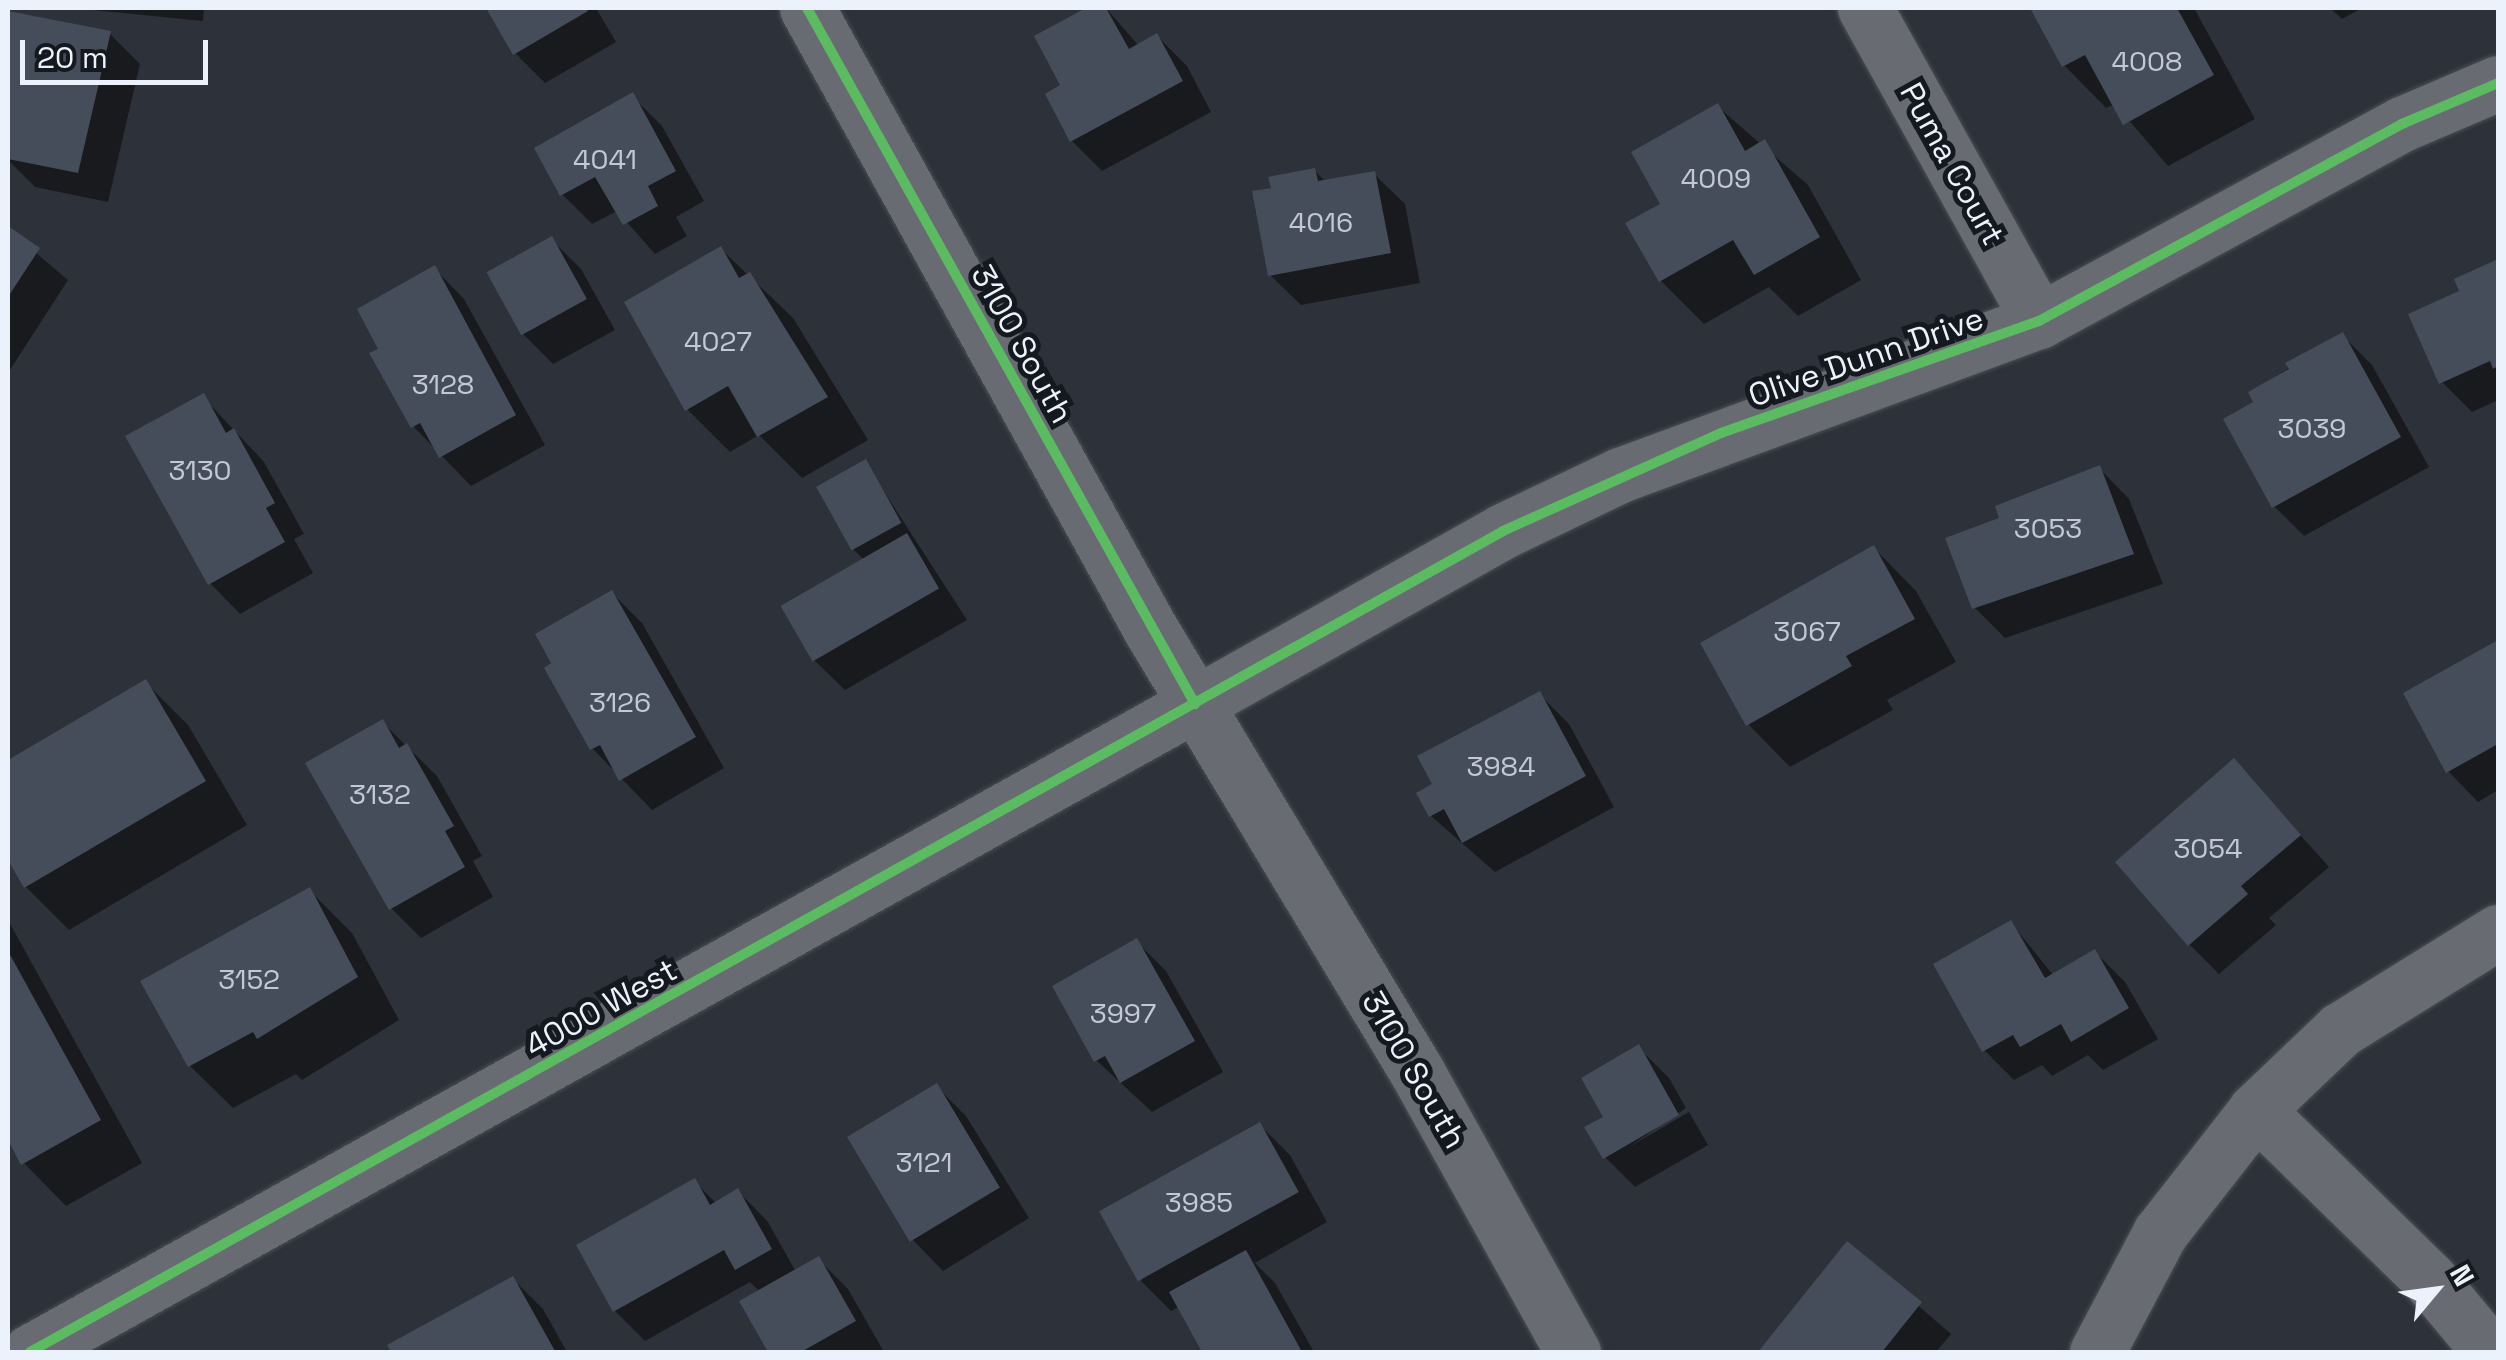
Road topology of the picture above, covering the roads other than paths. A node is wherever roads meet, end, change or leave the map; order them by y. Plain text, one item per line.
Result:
1 (807, 8) edge
2 (1865, 8) edge
3 (2498, 83) edge
4 (2038, 321) junction
5 (1195, 704) junction
6 (2498, 932) edge
7 (2256, 1110) junction
8 (30, 1352) edge
9 (1573, 1352) edge
10 (2097, 1352) edge
11 (2490, 1352) edge

1 - 5 street, 3100 South
2 - 4 street, Puma Court
3 - 4 street, Olive Dunn Drive
4 - 5 street, Olive Dunn Drive
5 - 8 street, 4000 West
5 - 9 street, 3100 South
6 - 7 street
7 - 10 street
7 - 11 street

